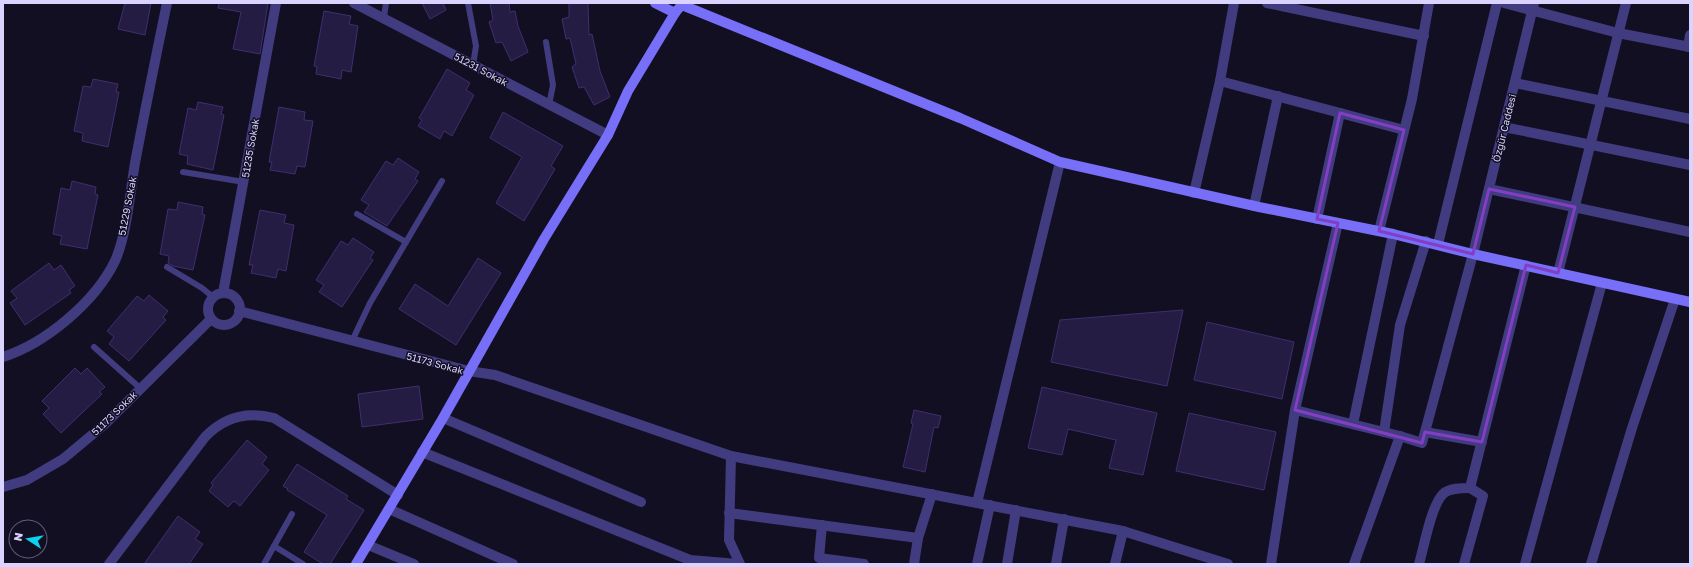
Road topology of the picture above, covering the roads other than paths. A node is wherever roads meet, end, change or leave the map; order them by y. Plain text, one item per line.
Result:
1 (167, 3) edge
2 (276, 3) edge
3 (354, 3) edge
4 (386, 3) edge
5 (468, 3) edge
6 (655, 3) edge
7 (1234, 3) edge
8 (1268, 3) edge
9 (1429, 3) edge
10 (1498, 3) edge
11 (1504, 3) edge
12 (1626, 3) edge
13 (1533, 6) edge
14 (680, 7) edge
15 (1308, 7) edge
16 (384, 17) junction
17 (1618, 33) junction
18 (1690, 35) edge
19 (1424, 36) junction
20 (546, 42) dead end
21 (1689, 47) edge
22 (473, 65) junction
23 (1220, 81) junction
24 (1515, 83) junction
25 (1278, 96) junction
26 (1601, 100) junction
27 (549, 105) junction
28 (1340, 113) junction
29 (1690, 119) edge
30 (1504, 126) junction
31 (1404, 130) junction
32 (608, 135) junction
33 (1590, 144) junction
34 (1060, 162) junction
35 (1690, 165) edge
36 (183, 172) dead end
37 (442, 181) dead end
38 (244, 182) junction
39 (1489, 189) junction
40 (1194, 192) junction
41 (1254, 206) junction
42 (1575, 207) junction
43 (357, 214) dead end
44 (1317, 219) junction
45 (1338, 223) junction
46 (1379, 231) junction
47 (1690, 232) edge
48 (1392, 234) junction
49 (1426, 241) junction
50 (406, 242) junction
51 (1438, 244) junction
52 (1473, 254) junction
53 (1526, 265) junction
54 (167, 267) dead end
55 (1558, 273) junction
56 (1602, 283) junction
57 (223, 293) junction
58 (213, 297) junction
59 (1674, 299) junction
60 (1690, 302) edge
61 (239, 311) junction
62 (211, 319) junction
63 (352, 341) junction
64 (94, 347) dead end
65 (3, 357) edge
66 (469, 371) junction
67 (140, 388) junction
68 (1295, 410) junction
69 (443, 418) junction
70 (1353, 424) junction
71 (1384, 432) junction
72 (1425, 432) junction
73 (1400, 436) junction
74 (1482, 442) junction
75 (422, 452) junction
76 (731, 456) junction
77 (3, 488) edge
78 (1470, 488) junction
79 (398, 494) junction
80 (932, 494) junction
81 (641, 502) dead end
82 (977, 502) junction
83 (990, 505) junction
84 (389, 509) junction
85 (1016, 510) junction
86 (729, 513) junction
87 (292, 514) dead end
88 (1064, 520) junction
89 (822, 525) junction
90 (1123, 531) junction
91 (918, 538) junction
92 (368, 545) junction
93 (274, 546) junction
94 (690, 562) edge
95 (1221, 563) edge
96 (109, 564) edge
97 (264, 564) edge
98 (303, 564) edge
99 (356, 564) edge
100 (414, 564) edge
101 (513, 564) edge
102 (739, 564) edge
103 (864, 564) edge
104 (914, 564) edge
105 (977, 564) edge
106 (1006, 564) edge
107 (1056, 564) edge
108 (1115, 564) edge
109 (1271, 564) edge
110 (1354, 564) edge
111 (1419, 564) edge
112 (1464, 564) edge
113 (1525, 564) edge
114 (1591, 564) edge

1 - 65 street, 51229 Sokak
2 - 38 street, 51235 Sokak
3 - 16 street, 51231 Sokak
4 - 16 lane
5 - 22 lane
6 - 14 main road
7 - 23 street
8 - 15 street
9 - 19 street
10 - 51 street
11 - 13 street
12 - 17 street
13 - 17 street
13 - 24 street, Özgür Caddesi
14 - 32 main road
14 - 34 main road
15 - 19 street
16 - 22 street, 51231 Sokak
17 - 21 street
17 - 26 street
18 - 21 street
19 - 31 street
20 - 27 lane
22 - 27 street, 51231 Sokak
23 - 25 street
23 - 40 street
24 - 26 street
24 - 30 street, Özgür Caddesi
25 - 28 street
25 - 41 street
26 - 29 street
26 - 33 street
27 - 32 street, 51231 Sokak
28 - 31 street
28 - 44 street
30 - 33 street
30 - 39 street, Özgür Caddesi
31 - 46 street
32 - 66 main road
33 - 35 street
33 - 42 street
34 - 40 main road
34 - 82 street
36 - 38 lane
37 - 50 lane
38 - 57 street, 51235 Sokak
39 - 42 street
39 - 52 street, Özgür Caddesi
40 - 41 main road
41 - 44 main road
42 - 47 street
42 - 55 street
43 - 50 lane
44 - 45 main road
45 - 46 main road
45 - 68 street
46 - 48 main road
48 - 49 main road
48 - 70 street
49 - 51 main road
49 - 71 street
50 - 63 lane
51 - 52 main road
52 - 53 main road
52 - 72 street, Özgür Caddesi
53 - 55 main road
53 - 74 street
54 - 58 lane
55 - 56 main road
56 - 59 main road
56 - 113 street
57 - 58 street
57 - 61 street
58 - 62 street
59 - 60 main road
59 - 114 street
61 - 62 street
61 - 63 street, 51173 Sokak
62 - 67 street, 51173 Sokak
63 - 66 street, 51173 Sokak
64 - 67 lane
66 - 69 main road
66 - 76 street, 51173 Sokak
67 - 77 street, 51173 Sokak
68 - 70 street
68 - 109 street
69 - 75 main road
69 - 81 street
70 - 71 street
71 - 73 street
72 - 73 street
72 - 74 street
73 - 110 street
74 - 78 street
75 - 79 main road
75 - 94 street
76 - 80 street, 51173 Sokak
76 - 86 street
78 - 111 street
78 - 112 street
79 - 84 main road
79 - 96 street
80 - 82 street, 51173 Sokak
80 - 91 street
82 - 83 street, 51173 Sokak
83 - 85 street, 51173 Sokak
83 - 105 street
84 - 92 main road
84 - 101 street
85 - 88 street, 51173 Sokak
85 - 106 street
86 - 89 street
86 - 102 street
87 - 93 lane
88 - 90 street, 51173 Sokak
88 - 107 street
89 - 91 street
89 - 103 street
90 - 95 street, 51173 Sokak
90 - 108 street
91 - 104 street
92 - 99 main road
92 - 100 street
93 - 97 lane
93 - 98 lane
94 - 102 street

